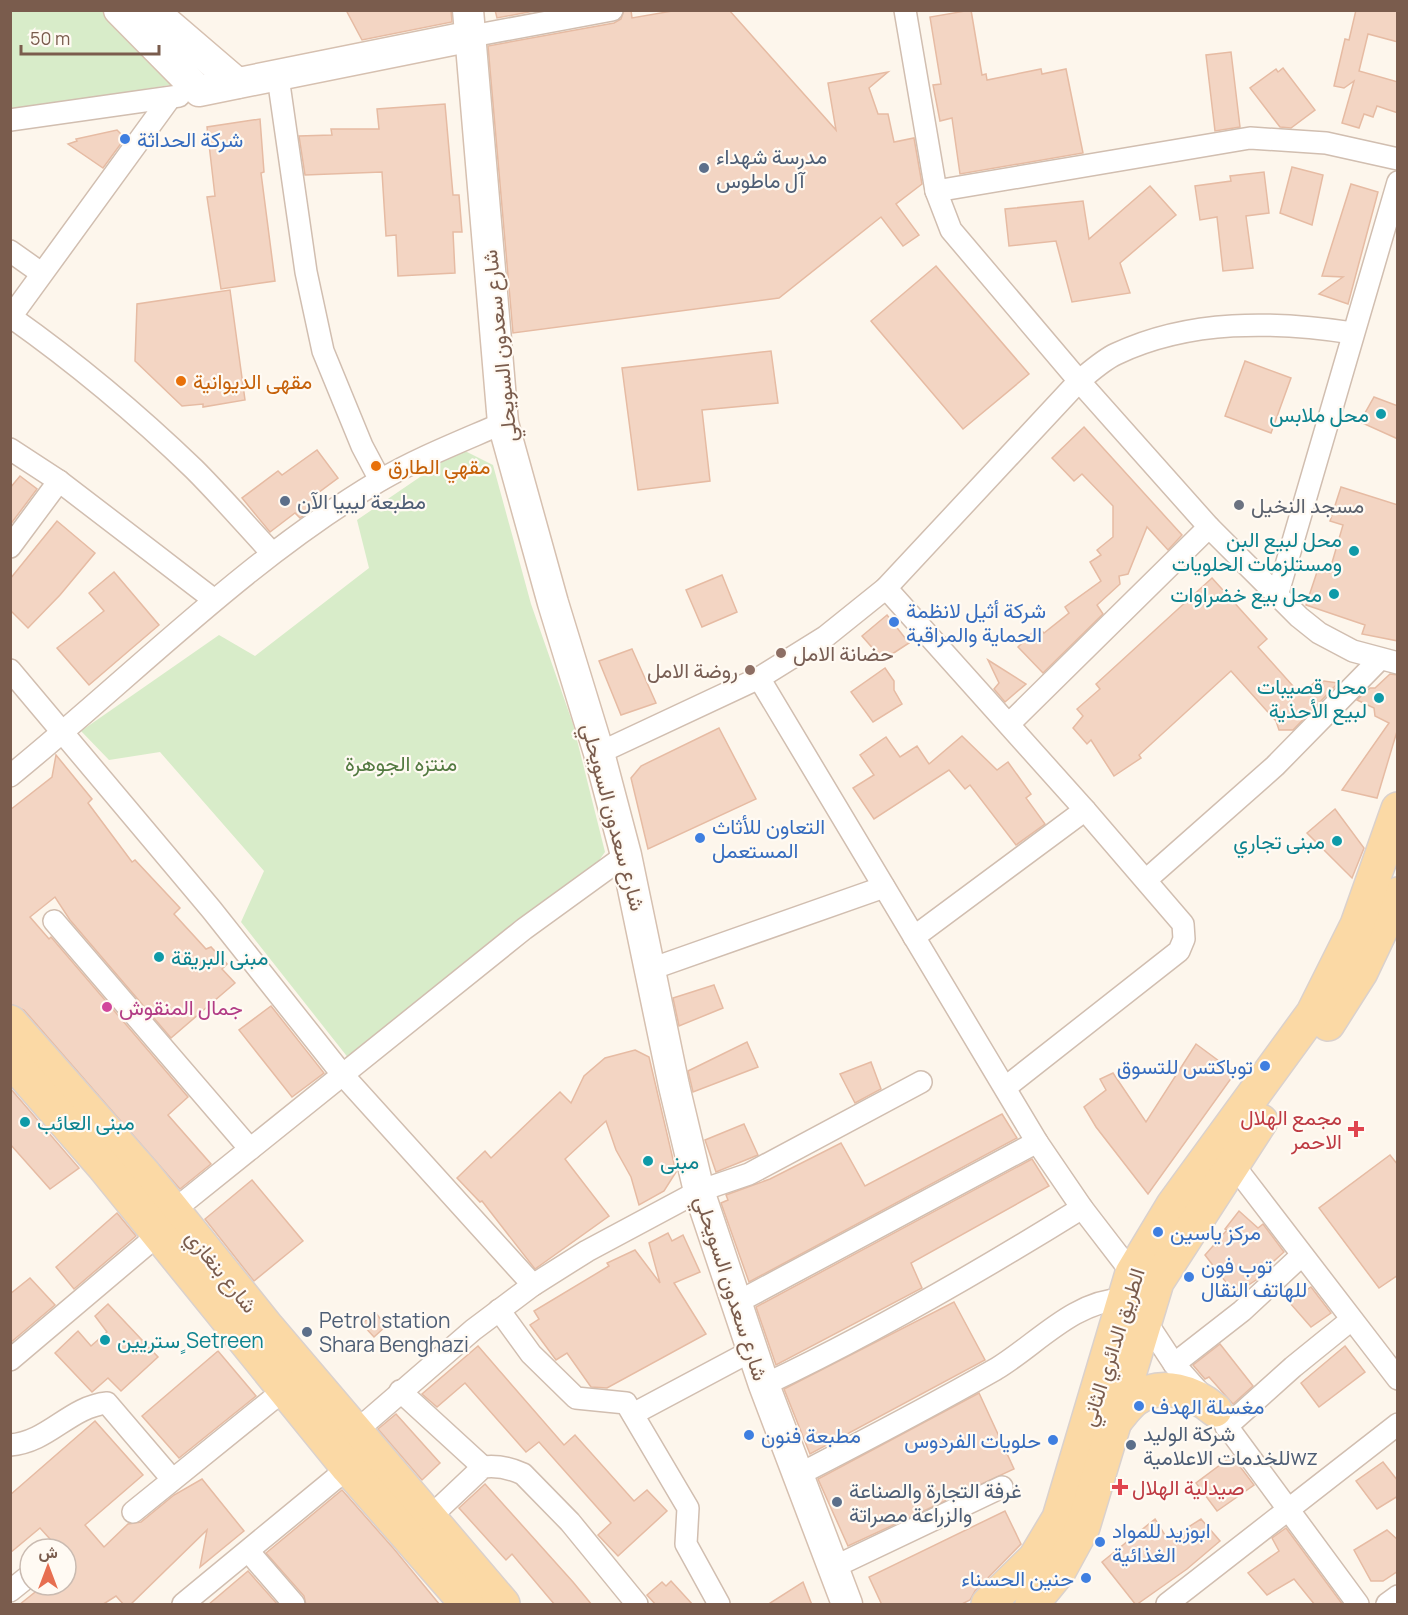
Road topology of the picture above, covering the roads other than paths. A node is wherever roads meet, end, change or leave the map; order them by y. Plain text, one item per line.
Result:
1 (119, 10) edge
2 (152, 10) edge
3 (612, 10) edge
4 (905, 10) edge
5 (470, 23) edge
6 (278, 77) junction
7 (237, 83) junction
8 (184, 95) junction
9 (10, 120) edge
10 (1398, 159) edge
11 (1398, 182) edge
12 (936, 190) junction
13 (10, 251) edge
14 (41, 273) junction
15 (11, 317) edge
16 (1353, 333) junction
17 (1079, 381) junction
18 (503, 423) junction
19 (10, 449) edge
20 (380, 480) junction
21 (59, 481) junction
22 (1209, 527) junction
23 (10, 548) edge
24 (272, 553) junction
25 (886, 588) junction
26 (1277, 596) junction
27 (213, 599) junction
28 (1389, 661) edge
29 (10, 670) edge
30 (759, 678) junction
31 (1009, 724) junction
32 (63, 734) junction
33 (599, 753) junction
34 (10, 776) edge
35 (1398, 809) edge
36 (1085, 810) junction
37 (626, 855) junction
38 (1146, 880) junction
39 (884, 887) junction
40 (1395, 913) edge
41 (54, 921) dead end
42 (914, 937) junction
43 (651, 969) junction
44 (10, 1022) edge
45 (10, 1059) edge
46 (342, 1074) junction
47 (921, 1082) dead end
48 (1006, 1087) junction
49 (1037, 1142) junction
50 (250, 1149) junction
51 (1232, 1163) junction
52 (699, 1191) junction
53 (1082, 1208) junction
54 (166, 1222) junction
55 (1301, 1256) junction
56 (533, 1285) junction
57 (1133, 1297) junction
58 (736, 1303) junction
59 (499, 1310) junction
60 (1351, 1320) junction
61 (753, 1350) junction
62 (10, 1360) edge
63 (1174, 1364) junction
64 (1398, 1379) edge
65 (764, 1385) junction
66 (284, 1390) junction
67 (400, 1391) junction
68 (633, 1414) junction
69 (1118, 1419) junction
70 (1220, 1419) junction
71 (1398, 1424) edge
72 (355, 1432) junction
73 (10, 1445) edge
74 (483, 1467) junction
75 (348, 1468) junction
76 (798, 1475) junction
77 (171, 1479) junction
78 (1002, 1487) dead end
79 (1289, 1511) junction
80 (133, 1512) dead end
81 (430, 1517) junction
82 (249, 1552) junction
83 (832, 1568) junction
84 (1398, 1596) edge
85 (183, 1605) edge
86 (294, 1605) edge
87 (467, 1605) edge
88 (503, 1605) edge
89 (637, 1605) edge
90 (719, 1605) edge
91 (847, 1605) edge
92 (988, 1605) edge
93 (1032, 1605) edge
94 (1167, 1605) edge
95 (1358, 1605) edge
96 (1387, 1605) edge

1 - 8 main road
2 - 7 main road
3 - 5 street
4 - 12 street
5 - 6 main road
5 - 18 main road, شارع سعدون السويحلي
6 - 7 main road
6 - 20 street
7 - 8 main road
8 - 9 street
8 - 14 street
10 - 12 street
11 - 16 street
12 - 17 street
13 - 14 street
14 - 15 street
15 - 24 street
16 - 17 street
16 - 26 street
17 - 22 street
17 - 25 street
18 - 20 street
18 - 33 main road, شارع سعدون السويحلي
19 - 21 street
20 - 24 street
21 - 23 street
21 - 27 street
22 - 26 street
22 - 31 street
24 - 27 street
25 - 30 street
25 - 31 street
26 - 28 street
27 - 32 street
28 - 38 street
29 - 32 street
30 - 33 street
30 - 39 street
31 - 36 street
32 - 34 street
32 - 46 street
33 - 37 main road, شارع سعدون السويحلي
35 - 57 main road, الطريق الدائري الثاني
36 - 38 street
36 - 42 street
37 - 43 main road, شارع سعدون السويحلي
37 - 46 street
38 - 48 street
39 - 42 street
39 - 43 street
40 - 51 main road, الطريق الدائري الثاني
41 - 50 street
42 - 48 street
43 - 52 main road, شارع سعدون السويحلي
44 - 54 main road, شارع بنغازي
45 - 54 main road, شارع بنغازي
46 - 50 street
46 - 56 street
47 - 52 street
48 - 49 street
49 - 53 street
49 - 58 street
50 - 54 street
51 - 55 street
51 - 57 main road, الطريق الدائري الثاني
52 - 56 street
52 - 58 main road, شارع سعدون السويحلي
53 - 57 street
53 - 65 street
54 - 62 street
54 - 66 main road, شارع بنغازي
54 - 72 main road, شارع بنغازي
55 - 60 street
55 - 63 street
56 - 59 street
57 - 63 street
57 - 69 main road
57 - 76 street
57 - 92 main road, الطريق الدائري الثاني
58 - 61 main road, شارع سعدون السويحلي
59 - 67 street
59 - 68 street
60 - 64 street
60 - 70 street
61 - 65 main road, شارع سعدون السويحلي
61 - 68 street
63 - 70 street
65 - 76 main road, شارع سعدون السويحلي
66 - 75 main road, شارع بنغازي
66 - 77 street
67 - 72 street
67 - 74 street
68 - 90 street
69 - 70 main road
69 - 93 main road
70 - 79 street
71 - 79 street
72 - 81 main road, شارع بنغازي
73 - 77 street
74 - 81 street
74 - 89 street
75 - 82 street
75 - 87 main road, شارع بنغازي
76 - 83 main road, شارع سعدون السويحلي
77 - 80 street
78 - 83 street
79 - 94 street
79 - 95 street
81 - 88 main road, شارع بنغازي
82 - 85 street
82 - 86 street
83 - 91 main road, شارع سعدون السويحلي
84 - 96 street

